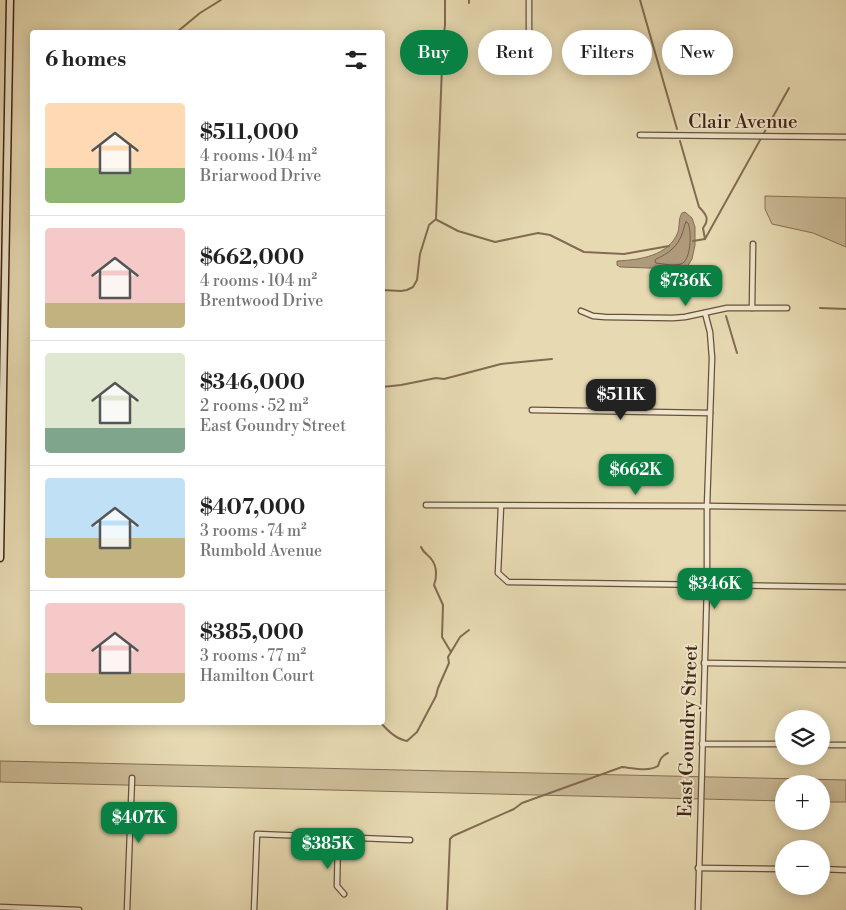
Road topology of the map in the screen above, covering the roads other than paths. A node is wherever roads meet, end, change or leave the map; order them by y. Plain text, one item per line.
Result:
1 (10, 0) edge
2 (529, 0) edge
3 (529, 30) edge
4 (640, 135) dead end
5 (846, 137) edge
6 (753, 244) dead end
7 (752, 308) junction
8 (787, 308) dead end
9 (582, 311) dead end
10 (705, 313) junction
11 (532, 410) dead end
12 (710, 413) junction
13 (426, 505) dead end
14 (500, 506) junction
15 (707, 506) junction
16 (846, 508) edge
17 (0, 558) edge
18 (706, 586) junction
19 (846, 588) edge
20 (704, 663) junction
21 (846, 665) edge
22 (702, 744) junction
23 (775, 744) edge
24 (830, 745) edge
25 (846, 745) edge
26 (132, 778) dead end
27 (338, 838) junction
28 (410, 840) dead end
29 (698, 868) junction
30 (775, 869) edge
31 (830, 870) edge
32 (846, 870) edge
33 (344, 894) dead end
34 (0, 907) edge
35 (79, 910) edge
36 (127, 910) edge
37 (254, 910) edge
38 (698, 910) edge

1 - 17 street
2 - 3 street
4 - 5 street, Clair Avenue
6 - 7 street
7 - 8 street
7 - 10 street
9 - 10 street
10 - 12 street, East Goundry Street
11 - 12 street
12 - 15 street, East Goundry Street
13 - 14 street
14 - 15 street
14 - 18 street
15 - 16 street
15 - 18 street, East Goundry Street
18 - 19 street
18 - 20 street, East Goundry Street
20 - 21 street
20 - 22 street, East Goundry Street
22 - 23 street
22 - 29 street, East Goundry Street
24 - 25 street
26 - 36 street
27 - 28 street
27 - 33 street
27 - 37 street
29 - 30 street
29 - 38 street, East Goundry Street
31 - 32 street
34 - 35 street

